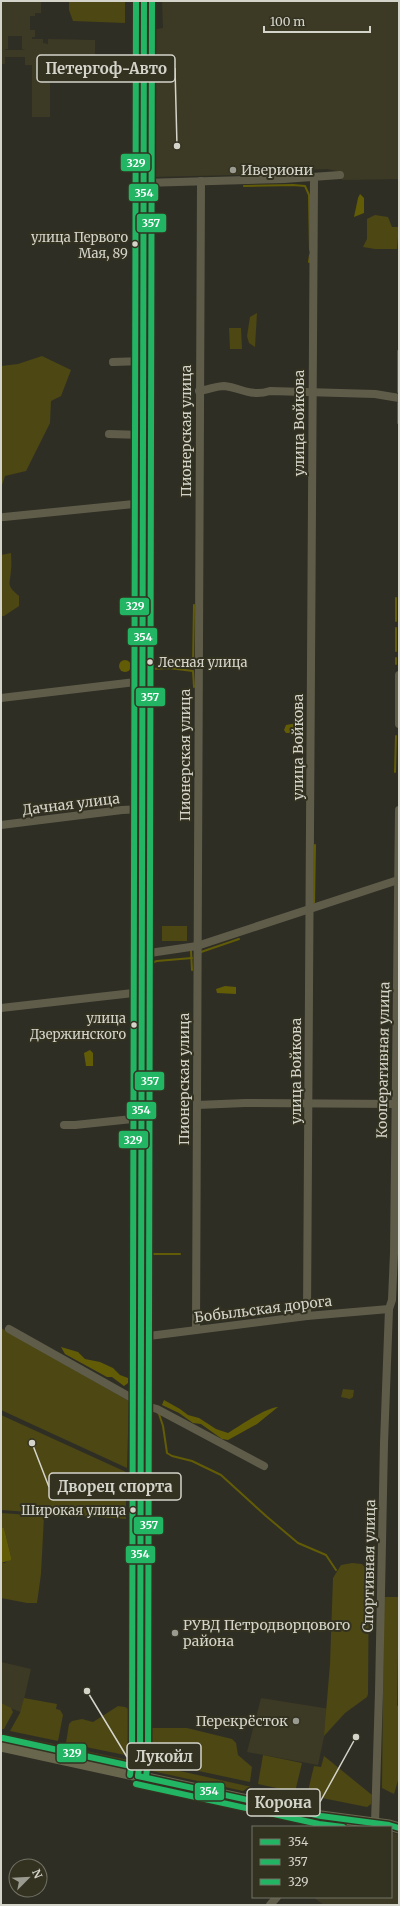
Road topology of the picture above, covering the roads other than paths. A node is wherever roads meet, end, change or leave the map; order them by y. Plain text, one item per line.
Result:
1 (144, 1) edge
2 (340, 175) dead end
3 (314, 177) junction
4 (201, 181) junction
5 (143, 183) junction
6 (144, 361) junction
7 (113, 362) dead end
8 (200, 391) junction
9 (312, 393) junction
10 (399, 398) edge
11 (109, 434) dead end
12 (144, 435) junction
13 (144, 503) junction
14 (4, 518) dead end
15 (399, 675) edge
16 (144, 681) junction
17 (1, 698) edge
18 (399, 724) edge
19 (143, 809) junction
20 (399, 810) edge
21 (1, 825) edge
22 (398, 880) edge
23 (310, 910) junction
24 (197, 946) junction
25 (143, 954) junction
26 (142, 992) junction
27 (1, 1008) edge
28 (309, 1104) junction
29 (395, 1104) junction
30 (197, 1105) junction
31 (142, 1118) junction
32 (64, 1125) dead end
33 (389, 1309) junction
34 (307, 1316) junction
35 (9, 1329) dead end
36 (196, 1330) junction
37 (141, 1337) junction
38 (141, 1403) junction
39 (264, 1466) dead end
40 (1, 1746) edge
41 (138, 1776) junction
42 (340, 1823) edge
43 (375, 1823) junction
44 (389, 1826) edge

1 - 5 street
2 - 3 street
3 - 4 street
3 - 9 street, улица Войкова
4 - 5 street
4 - 8 street, Пионерская улица
5 - 6 street
6 - 7 street
6 - 12 street
8 - 9 street
8 - 24 street, Пионерская улица
9 - 10 street
9 - 23 street, улица Войкова
11 - 12 street
12 - 13 street
13 - 14 street
13 - 16 street
15 - 18 street
16 - 17 street
16 - 19 street
19 - 21 street, Дачная улица
19 - 25 street
20 - 22 street, Кооперативная улица
22 - 23 street
22 - 29 street, Кооперативная улица
23 - 24 street
23 - 28 street, улица Войкова
24 - 25 street
24 - 30 street, Пионерская улица
25 - 26 street
26 - 27 street
26 - 31 street
28 - 29 street
28 - 30 street
28 - 34 street, улица Войкова
29 - 33 street, Кооперативная улица
30 - 36 street, Пионерская улица
31 - 32 street
31 - 37 street
33 - 34 street, Бобыльская дорога
33 - 43 street, Спортивная улица
34 - 36 street, Бобыльская дорога
35 - 38 street
36 - 37 street, Бобыльская дорога
37 - 38 street
38 - 39 street
38 - 41 street
40 - 41 street
41 - 42 street
42 - 43 street
43 - 44 street

